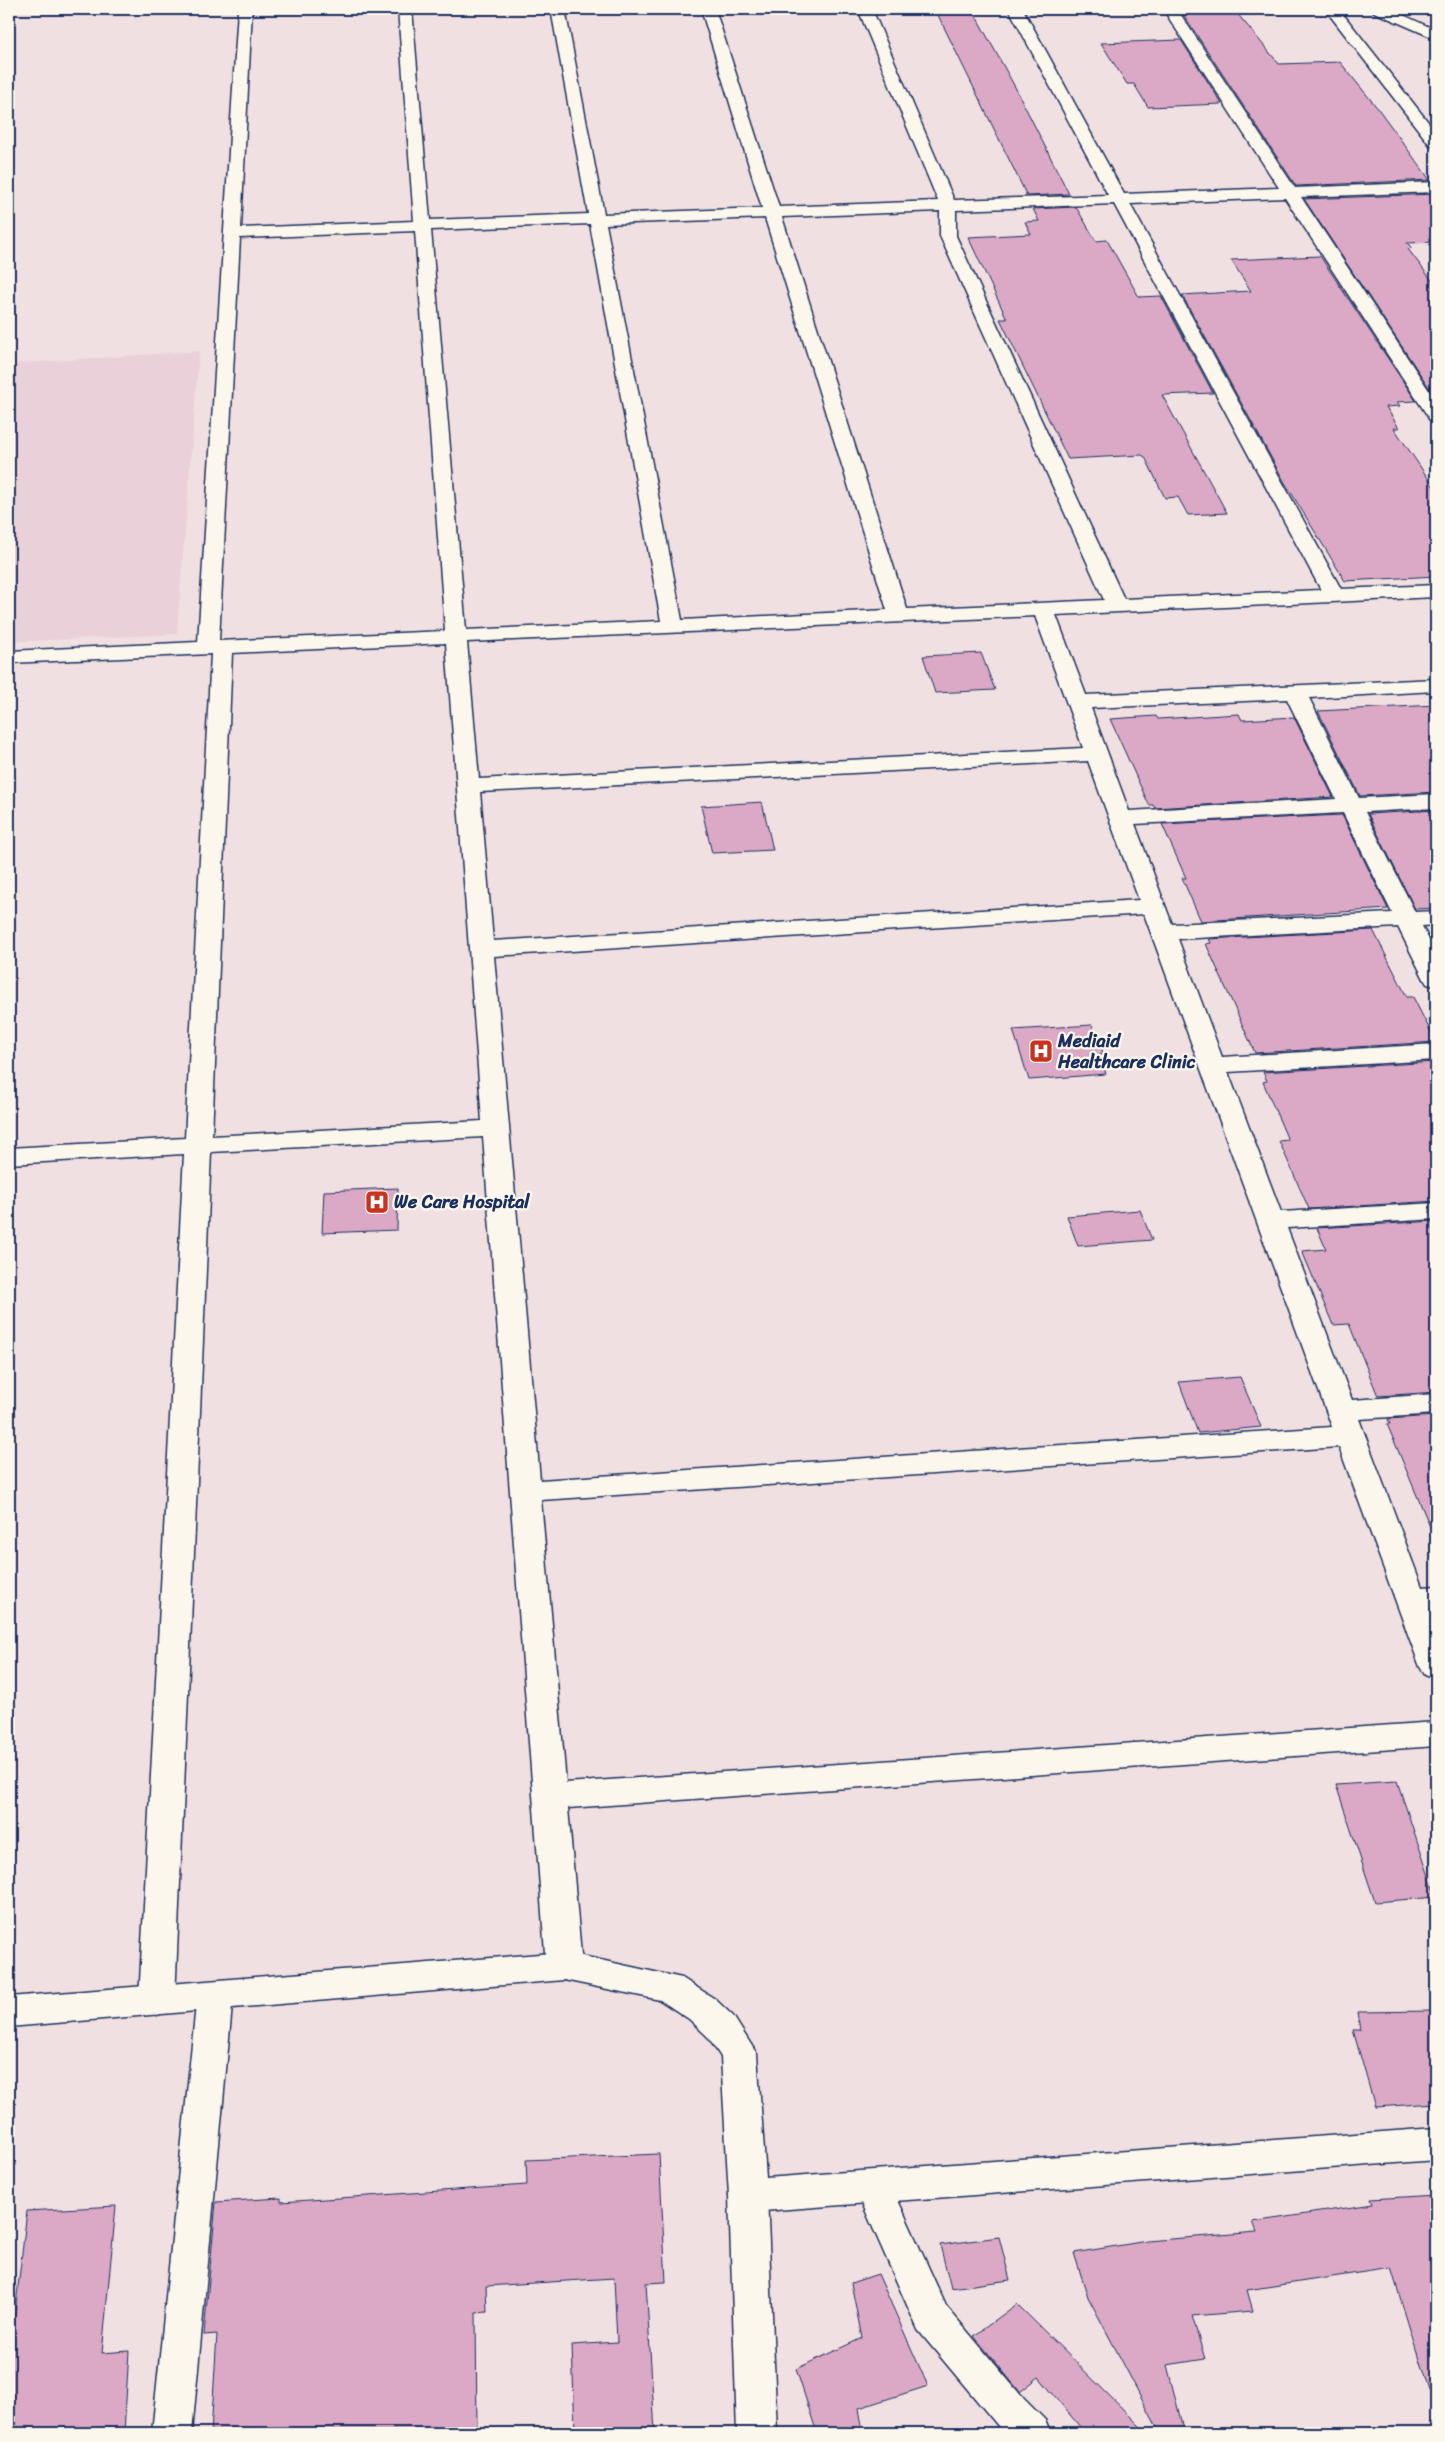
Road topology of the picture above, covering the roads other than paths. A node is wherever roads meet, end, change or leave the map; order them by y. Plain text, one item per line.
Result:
1 (245, 9) edge
2 (405, 9) edge
3 (558, 9) edge
4 (708, 9) edge
5 (865, 9) edge
6 (1016, 9) edge
7 (1170, 9) edge
8 (1332, 9) edge
9 (1379, 9) edge
10 (1436, 35) edge
11 (1436, 142) edge
12 (1436, 187) edge
13 (1291, 192) junction
14 (1119, 199) junction
15 (948, 205) junction
16 (772, 212) junction
17 (597, 219) junction
18 (423, 225) junction
19 (232, 233) junction
20 (1436, 415) edge
21 (1436, 591) edge
22 (1334, 596) junction
23 (1117, 606) junction
24 (1043, 609) junction
25 (898, 616) junction
26 (673, 627) junction
27 (455, 637) junction
28 (215, 648) junction
29 (9, 658) edge
30 (1436, 685) edge
31 (1295, 692) junction
32 (1077, 702) junction
33 (1097, 754) junction
34 (467, 786) junction
35 (1436, 801) edge
36 (1351, 806) junction
37 (1121, 818) junction
38 (1154, 906) junction
39 (1436, 918) edge
40 (1407, 920) junction
41 (1163, 932) junction
42 (481, 949) junction
43 (1436, 979) edge
44 (1436, 1052) edge
45 (1212, 1065) junction
46 (495, 1128) junction
47 (198, 1145) junction
48 (9, 1156) edge
49 (1436, 1211) edge
50 (1270, 1221) junction
51 (1436, 1404) edge
52 (1346, 1423) junction
53 (525, 1491) junction
54 (1424, 1598) edge
55 (1436, 1667) edge
56 (1436, 1734) edge
57 (550, 1797) junction
58 (564, 1966) junction
59 (216, 1995) junction
60 (157, 2000) junction
61 (9, 2012) edge
62 (1436, 2144) edge
63 (874, 2187) junction
64 (748, 2196) junction
65 (172, 2433) edge
66 (757, 2433) edge
67 (1031, 2433) edge

1 - 19 street
2 - 18 street
3 - 17 street
4 - 16 street
5 - 15 street
6 - 14 street
7 - 13 street
8 - 11 street
9 - 10 street
12 - 13 street
13 - 14 street
13 - 20 street
14 - 15 street
14 - 22 street
15 - 16 street
15 - 23 street
16 - 17 street
16 - 25 street
17 - 18 street
17 - 26 street
18 - 19 street
18 - 27 street
19 - 28 street
21 - 22 street
22 - 23 street
23 - 24 street
24 - 25 street
24 - 32 street
25 - 26 street
26 - 27 street
27 - 28 street
27 - 34 street
28 - 29 street
28 - 47 street
30 - 31 street
31 - 32 street
31 - 36 street
32 - 33 street
33 - 34 street
33 - 37 street
34 - 42 street
35 - 36 street
36 - 37 street
36 - 40 street
37 - 38 street
38 - 41 street
38 - 42 street
39 - 40 street
40 - 41 street
40 - 43 street
41 - 45 street
42 - 46 street
44 - 45 street
45 - 50 street
46 - 47 street
46 - 53 street
47 - 48 street
47 - 60 street
49 - 50 street
50 - 52 street
51 - 52 street
52 - 53 street
52 - 54 street
53 - 57 street
54 - 55 street
56 - 57 street
57 - 58 street
58 - 59 street
58 - 64 street
59 - 60 street
59 - 65 street
60 - 61 street
62 - 63 street
63 - 64 street
63 - 67 street
64 - 66 street

